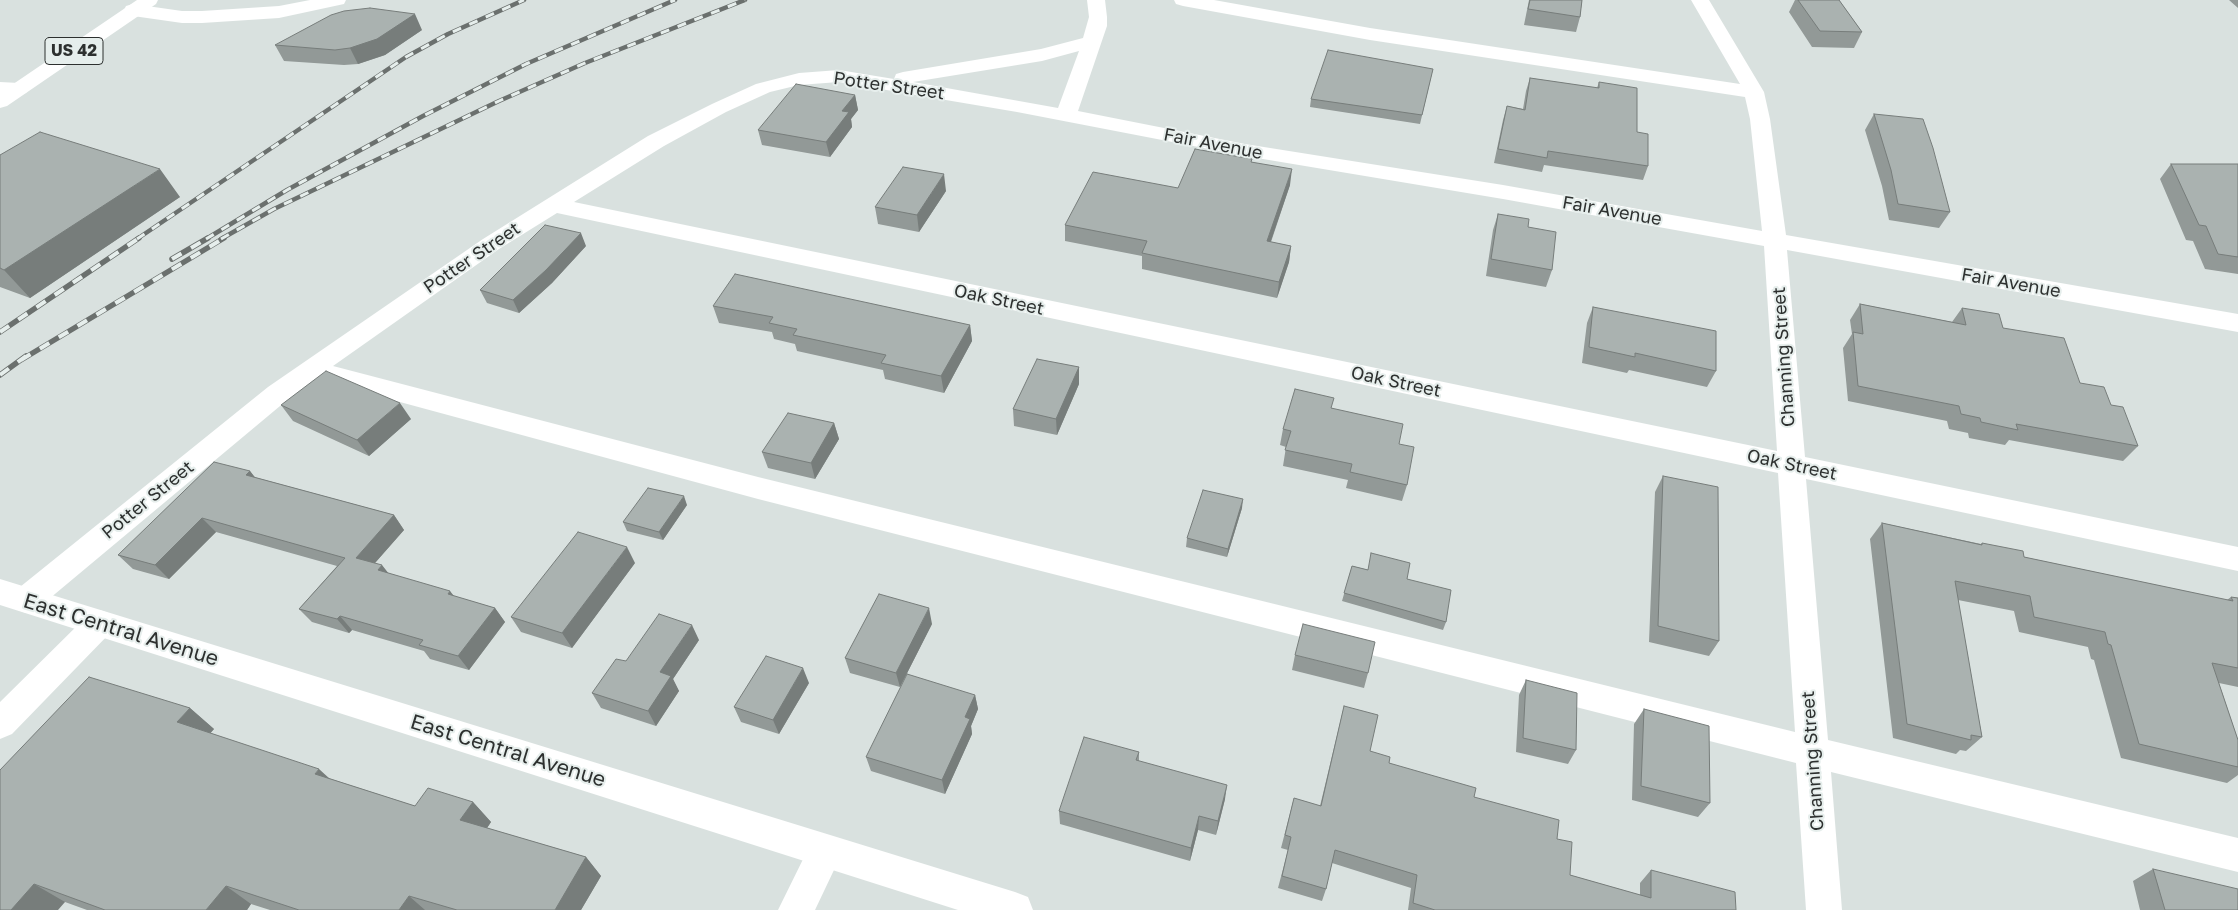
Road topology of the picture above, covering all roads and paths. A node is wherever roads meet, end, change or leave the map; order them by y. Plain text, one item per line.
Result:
1 (337, 0) edge
2 (1096, 0) edge
3 (1183, 0) edge
4 (1700, 0) edge
5 (141, 5) edge
6 (1090, 42) junction
7 (871, 82) junction
8 (10, 88) edge
9 (1754, 92) junction
10 (986, 100) joint
11 (0, 102) edge
12 (1066, 116) junction
13 (554, 205) junction
14 (1775, 240) junction
15 (2238, 323) edge
16 (310, 369) junction
17 (1792, 465) junction
18 (2238, 558) edge
19 (13, 596) edge
20 (100, 623) junction
21 (0, 724) edge
22 (1813, 752) junction
23 (825, 851) junction
24 (2238, 855) edge
25 (796, 910) edge
26 (1015, 910) edge
27 (1824, 910) edge

1 - 5 street
2 - 6 street
3 - 9 street
4 - 9 street, Channing Street
5 - 8 street, US 42
6 - 7 street
6 - 12 street
7 - 10 street, Potter Street
7 - 13 street, Potter Street
8 - 11 street, US 42
9 - 14 street, Channing Street
10 - 12 street, Fair Avenue
12 - 14 street, Fair Avenue
13 - 16 street, Potter Street
13 - 17 street, Oak Street
14 - 15 street, Fair Avenue
14 - 17 street, Channing Street
16 - 19 street, Potter Street
16 - 22 street
17 - 18 street, Oak Street
17 - 22 street, Channing Street
19 - 20 street, East Central Avenue
20 - 21 street
20 - 23 street, East Central Avenue
22 - 24 street
22 - 27 street, Channing Street
23 - 25 street
23 - 26 street, East Central Avenue

